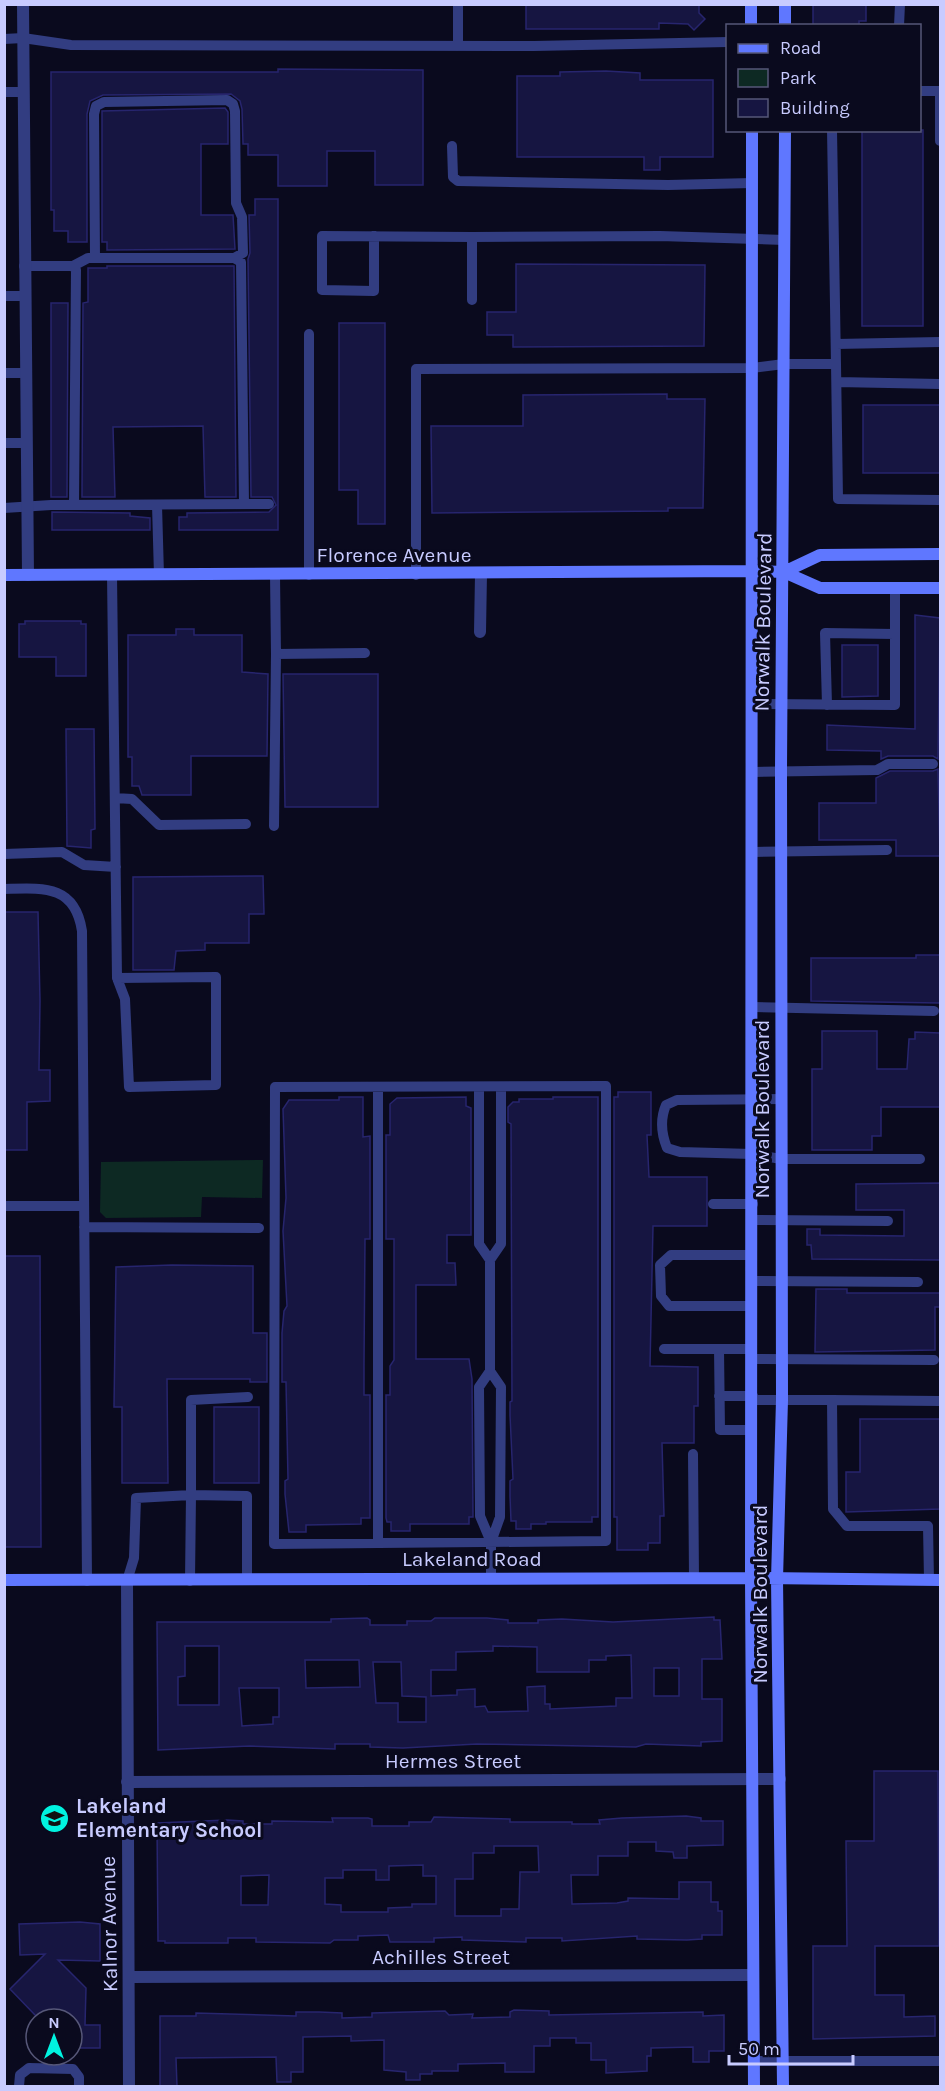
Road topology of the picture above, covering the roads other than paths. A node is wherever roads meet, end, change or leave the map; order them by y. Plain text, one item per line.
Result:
1 (458, 4) edge
2 (751, 4) edge
3 (785, 4) edge
4 (900, 4) edge
5 (23, 5) edge
6 (752, 24) edge
7 (785, 24) edge
8 (899, 24) edge
9 (23, 38) junction
10 (4, 39) edge
11 (726, 42) edge
12 (458, 46) junction
13 (921, 91) edge
14 (940, 91) edge
15 (4, 92) edge
16 (24, 92) junction
17 (752, 132) edge
18 (785, 132) edge
19 (832, 132) edge
20 (940, 141) edge
21 (452, 146) dead end
22 (752, 183) junction
23 (374, 236) junction
24 (472, 237) junction
25 (752, 237) junction
26 (785, 240) junction
27 (95, 258) junction
28 (234, 258) junction
29 (24, 266) junction
30 (73, 266) junction
31 (4, 296) edge
32 (25, 296) junction
33 (472, 300) dead end
34 (309, 334) dead end
35 (940, 342) edge
36 (836, 344) junction
37 (784, 364) junction
38 (836, 364) junction
39 (752, 368) junction
40 (4, 372) edge
41 (25, 373) junction
42 (837, 382) junction
43 (940, 384) edge
44 (4, 443) edge
45 (26, 443) junction
46 (940, 500) edge
47 (157, 504) junction
48 (244, 504) junction
49 (269, 504) dead end
50 (74, 505) junction
51 (4, 508) edge
52 (26, 508) junction
53 (940, 554) edge
54 (753, 571) junction
55 (784, 572) junction
56 (481, 574) junction
57 (4, 575) edge
58 (28, 575) junction
59 (112, 575) junction
60 (159, 575) junction
61 (275, 575) junction
62 (309, 575) junction
63 (416, 575) junction
64 (895, 588) junction
65 (940, 588) edge
66 (480, 632) dead end
67 (895, 633) junction
68 (365, 653) dead end
69 (276, 654) junction
70 (753, 704) junction
71 (782, 705) junction
72 (827, 705) junction
73 (933, 764) dead end
74 (781, 771) junction
75 (753, 772) junction
76 (115, 798) junction
77 (246, 824) dead end
78 (274, 826) dead end
79 (887, 850) dead end
80 (753, 852) junction
81 (781, 852) junction
82 (4, 854) edge
83 (116, 867) junction
84 (4, 889) edge
85 (117, 978) junction
86 (753, 1007) junction
87 (781, 1009) junction
88 (934, 1011) dead end
89 (378, 1087) junction
90 (479, 1087) junction
91 (501, 1087) junction
92 (753, 1099) junction
93 (781, 1099) junction
94 (752, 1154) junction
95 (781, 1159) junction
96 (920, 1159) dead end
97 (713, 1204) dead end
98 (753, 1204) junction
99 (4, 1206) edge
100 (84, 1206) junction
101 (753, 1220) junction
102 (781, 1221) junction
103 (888, 1221) dead end
104 (84, 1227) junction
105 (259, 1228) dead end
106 (752, 1255) junction
107 (490, 1260) junction
108 (752, 1281) junction
109 (918, 1282) dead end
110 (781, 1283) junction
111 (752, 1306) junction
112 (664, 1349) dead end
113 (719, 1349) junction
114 (752, 1354) junction
115 (782, 1359) junction
116 (934, 1360) dead end
117 (490, 1371) junction
118 (719, 1396) junction
119 (248, 1397) dead end
120 (753, 1398) junction
121 (782, 1400) junction
122 (832, 1400) junction
123 (940, 1401) edge
124 (752, 1430) junction
125 (693, 1455) dead end
126 (191, 1495) junction
127 (491, 1542) junction
128 (378, 1543) junction
129 (491, 1578) junction
130 (694, 1578) junction
131 (751, 1578) junction
132 (777, 1579) junction
133 (4, 1580) edge
134 (247, 1580) junction
135 (935, 1580) edge
136 (87, 1581) junction
137 (127, 1581) junction
138 (190, 1581) junction
139 (752, 1779) junction
140 (780, 1779) junction
141 (127, 1782) junction
142 (752, 1975) junction
143 (129, 1977) junction
144 (782, 2060) junction
145 (753, 2061) junction
146 (940, 2061) edge
147 (19, 2086) edge
148 (79, 2086) edge
149 (129, 2086) edge
150 (753, 2086) edge
151 (783, 2086) edge

1 - 12 lane
2 - 6 main road
3 - 7 main road
4 - 8 lane
5 - 9 street
9 - 10 lane
9 - 12 lane
9 - 16 street
11 - 12 lane
13 - 14 lane
14 - 20 lane
15 - 16 lane
16 - 29 street
17 - 22 main road, Norwalk Boulevard
18 - 26 main road, Norwalk Boulevard
19 - 36 lane
21 - 22 lane
22 - 25 main road, Norwalk Boulevard
23 - 23 lane
23 - 24 lane
24 - 25 lane
24 - 33 lane
25 - 26 lane
25 - 39 main road, Norwalk Boulevard
26 - 37 main road, Norwalk Boulevard
27 - 28 lane
27 - 28 lane
27 - 30 lane
28 - 48 lane
29 - 30 lane
29 - 32 street
30 - 50 lane
31 - 32 lane
32 - 41 street
34 - 62 lane
35 - 36 lane
36 - 38 lane
37 - 38 lane
37 - 39 lane
37 - 55 main road, Norwalk Boulevard
38 - 42 lane
39 - 54 main road, Norwalk Boulevard
39 - 63 lane
40 - 41 lane
41 - 45 street
42 - 43 lane
42 - 46 lane
44 - 45 lane
45 - 52 street
47 - 48 lane
47 - 50 lane
47 - 60 lane
48 - 49 lane
50 - 52 lane
51 - 52 lane
52 - 58 street
53 - 55 main road, Florence Avenue
54 - 55 main road, Florence Avenue
54 - 56 main road, Florence Avenue
54 - 70 main road, Norwalk Boulevard
55 - 64 main road, Florence Avenue
55 - 71 main road, Norwalk Boulevard
56 - 63 main road, Florence Avenue
56 - 66 street
57 - 58 main road, Florence Avenue
58 - 59 main road, Florence Avenue
59 - 60 main road, Florence Avenue
59 - 76 lane
60 - 61 main road, Florence Avenue
61 - 62 main road, Florence Avenue
61 - 69 lane
62 - 63 main road, Florence Avenue
64 - 65 main road, Florence Avenue
64 - 67 lane
67 - 72 lane
67 - 72 lane
68 - 69 lane
69 - 78 lane
70 - 71 lane
70 - 75 main road, Norwalk Boulevard
71 - 72 lane
71 - 74 main road, Norwalk Boulevard
73 - 74 lane
74 - 75 lane
74 - 81 main road, Norwalk Boulevard
75 - 80 main road, Norwalk Boulevard
76 - 77 lane
76 - 83 lane
79 - 81 lane
80 - 81 lane
80 - 86 main road, Norwalk Boulevard
81 - 87 main road, Norwalk Boulevard
82 - 83 lane
83 - 85 lane
84 - 100 lane
85 - 85 lane
86 - 87 lane
86 - 92 main road, Norwalk Boulevard
87 - 88 lane
87 - 93 main road, Norwalk Boulevard
89 - 90 lane
89 - 128 lane
89 - 128 lane
90 - 91 lane
90 - 107 lane
91 - 107 lane
91 - 127 lane
92 - 93 lane
92 - 94 main road, Norwalk Boulevard
92 - 94 lane
93 - 95 main road, Norwalk Boulevard
94 - 95 lane
94 - 98 main road, Norwalk Boulevard
95 - 96 lane
95 - 102 main road, Norwalk Boulevard
97 - 98 lane
98 - 101 main road, Norwalk Boulevard
99 - 100 lane
100 - 104 lane
101 - 102 lane
101 - 106 main road, Norwalk Boulevard
102 - 103 lane
102 - 110 main road, Norwalk Boulevard
104 - 105 lane
104 - 136 lane
106 - 108 main road, Norwalk Boulevard
106 - 111 lane
107 - 117 lane
108 - 110 lane
108 - 111 main road, Norwalk Boulevard
109 - 110 lane
110 - 115 main road, Norwalk Boulevard
111 - 114 main road, Norwalk Boulevard
112 - 113 lane
113 - 114 lane
113 - 118 lane
114 - 115 lane
114 - 120 main road, Norwalk Boulevard
115 - 116 lane
115 - 121 main road, Norwalk Boulevard
117 - 127 lane
117 - 127 lane
118 - 120 lane
118 - 124 lane
119 - 126 lane
120 - 121 lane
120 - 124 main road, Norwalk Boulevard
121 - 122 lane
121 - 132 main road, Norwalk Boulevard
122 - 123 lane
122 - 135 lane
124 - 131 main road, Norwalk Boulevard
125 - 130 lane
126 - 134 lane
126 - 137 lane
126 - 138 lane
127 - 128 lane
127 - 129 lane
129 - 130 main road, Lakeland Road
129 - 134 main road, Lakeland Road
130 - 131 main road, Lakeland Road
131 - 132 main road, Lakeland Road
131 - 139 main road, Norwalk Boulevard
132 - 135 main road, Lakeland Road
132 - 140 main road, Norwalk Boulevard
133 - 136 main road, Lakeland Road
134 - 138 main road, Lakeland Road
136 - 137 main road, Lakeland Road
137 - 138 main road, Lakeland Road
137 - 141 street, Kalnor Avenue
139 - 140 street, Hermes Street
139 - 141 street, Hermes Street
139 - 142 main road, Norwalk Boulevard
140 - 144 main road, Norwalk Boulevard
141 - 143 street, Kalnor Avenue
142 - 143 street, Achilles Street
142 - 145 main road, Norwalk Boulevard
143 - 149 street, Kalnor Avenue
144 - 145 lane
144 - 146 lane
144 - 151 main road, Norwalk Boulevard
145 - 150 main road, Norwalk Boulevard
147 - 148 lane

